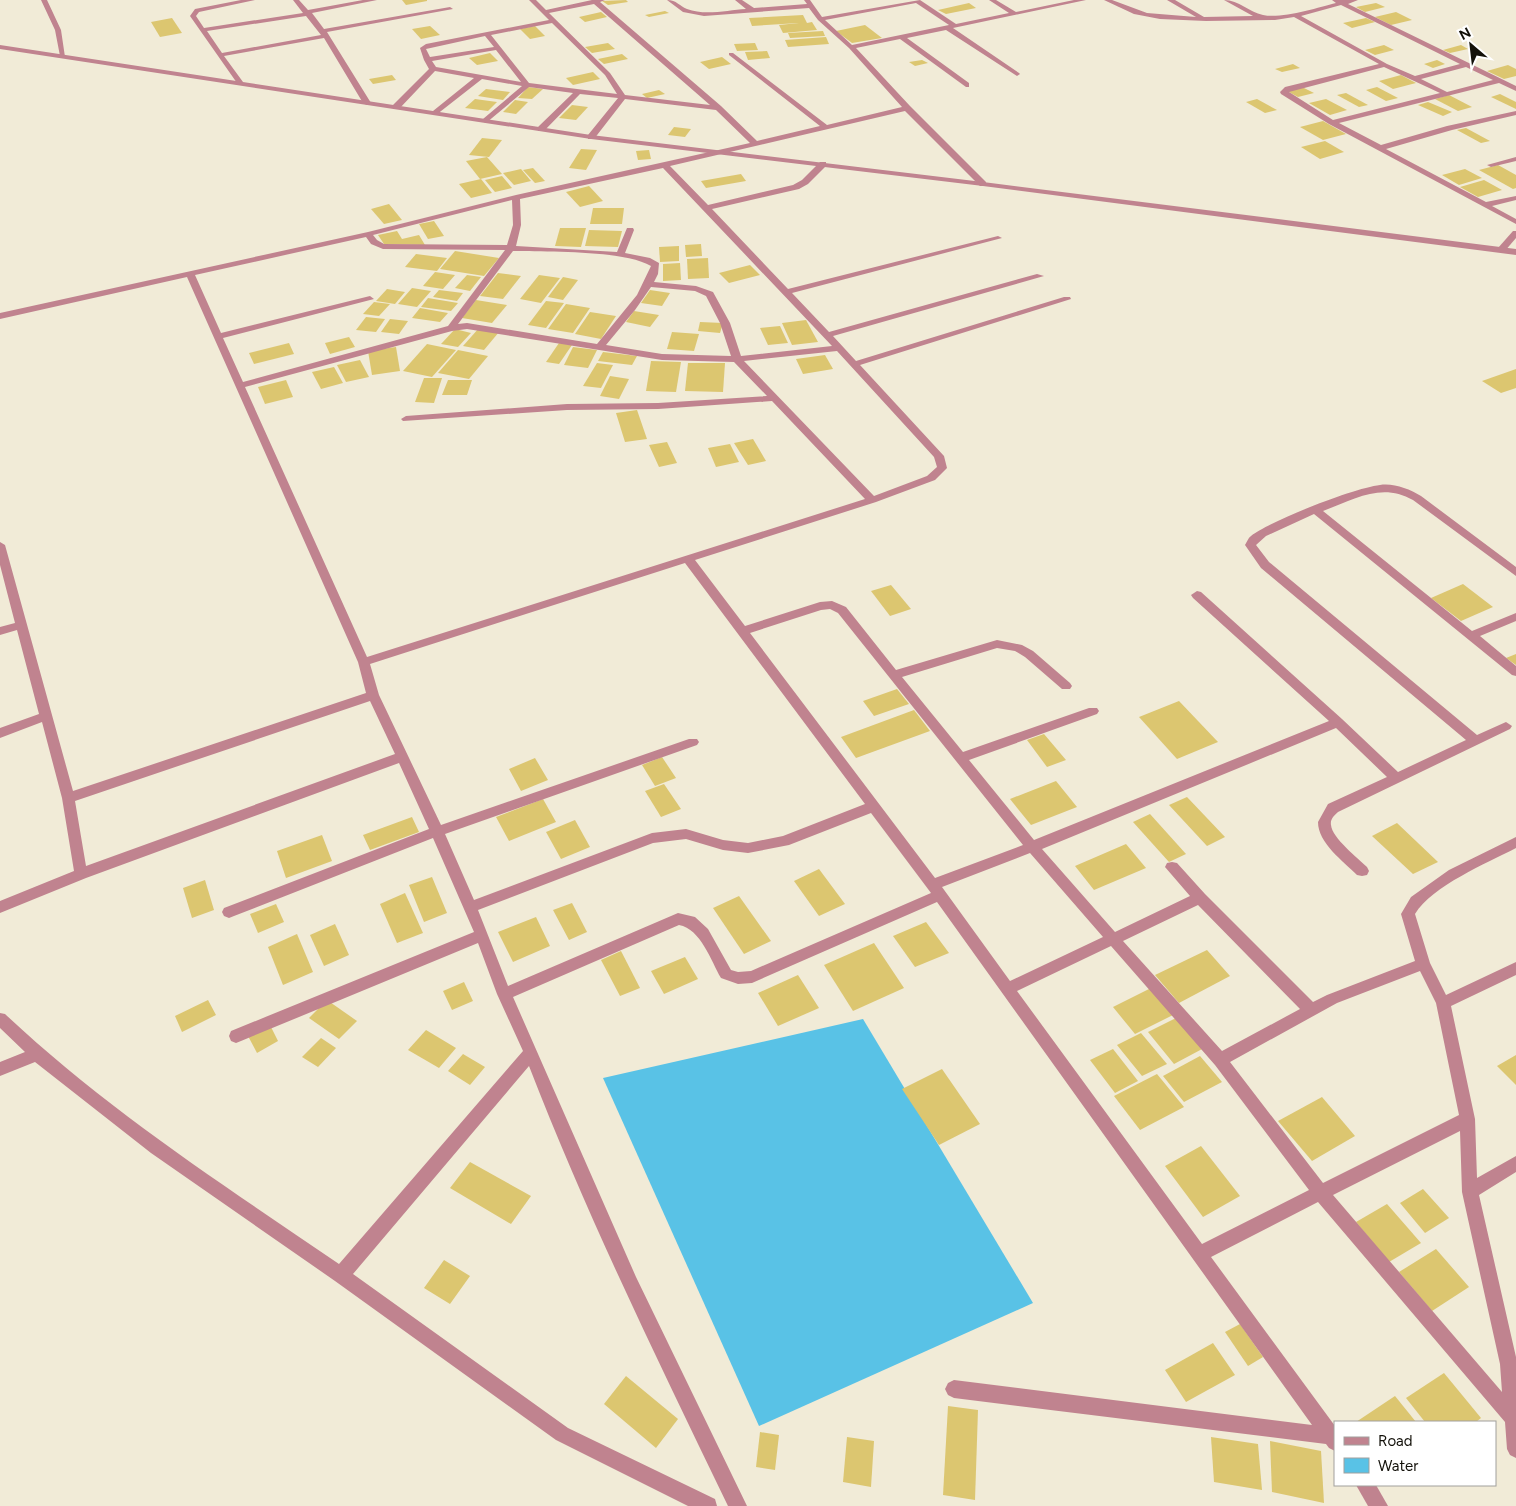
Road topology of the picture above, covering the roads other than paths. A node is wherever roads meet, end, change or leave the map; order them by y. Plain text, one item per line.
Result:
1 (44, 0) edge
2 (252, 0) edge
3 (296, 0) edge
4 (374, 0) edge
5 (532, 0) edge
6 (670, 0) edge
7 (738, 0) edge
8 (992, 0) edge
9 (1083, 0) edge
10 (1107, 0) edge
11 (1170, 0) edge
12 (1227, 0) edge
13 (1355, 0) edge
14 (599, 1) edge
15 (916, 1) edge
16 (1071, 1) edge
17 (580, 2) edge
18 (1338, 2) edge
19 (808, 3) edge
20 (450, 9) dead end
21 (752, 10) junction
22 (545, 12) junction
23 (307, 13) junction
24 (1015, 14) junction
25 (1293, 14) junction
26 (1203, 18) junction
27 (1267, 18) junction
28 (820, 19) junction
29 (553, 21) junction
30 (956, 27) junction
31 (948, 28) junction
32 (202, 30) junction
33 (324, 33) junction
34 (487, 34) junction
35 (902, 37) junction
36 (0, 46) edge
37 (851, 47) junction
38 (500, 48) junction
39 (731, 54) dead end
40 (220, 55) junction
41 (63, 56) junction
42 (427, 60) junction
43 (1385, 65) junction
44 (1465, 65) junction
45 (433, 70) junction
46 (1017, 74) dead end
47 (480, 77) junction
48 (1413, 78) junction
49 (1499, 81) junction
50 (239, 82) junction
51 (527, 85) junction
52 (966, 85) dead end
53 (1516, 90) edge
54 (578, 92) junction
55 (1447, 94) junction
56 (624, 98) junction
57 (367, 103) junction
58 (396, 107) junction
59 (718, 108) junction
60 (907, 108) junction
61 (436, 113) junction
62 (1514, 116) edge
63 (486, 121) junction
64 (1332, 122) junction
65 (824, 126) junction
66 (541, 129) junction
67 (591, 137) junction
68 (755, 143) junction
69 (1380, 148) junction
70 (720, 152) junction
71 (1516, 159) edge
72 (823, 164) junction
73 (665, 165) junction
74 (1492, 165) dead end
75 (983, 184) junction
76 (516, 197) junction
77 (1516, 198) edge
78 (1485, 205) junction
79 (706, 208) junction
80 (1516, 222) edge
81 (630, 230) dead end
82 (1516, 233) edge
83 (368, 234) junction
84 (998, 238) dead end
85 (511, 248) junction
86 (1501, 250) junction
87 (1516, 252) edge
88 (620, 254) junction
89 (190, 274) junction
90 (1040, 276) dead end
91 (649, 284) junction
92 (785, 292) junction
93 (370, 299) dead end
94 (1067, 300) dead end
95 (0, 316) edge
96 (452, 328) junction
97 (827, 334) junction
98 (218, 336) junction
99 (598, 348) junction
100 (840, 348) junction
101 (737, 359) junction
102 (855, 364) junction
103 (242, 385) junction
104 (776, 398) junction
105 (406, 419) dead end
106 (872, 500) junction
107 (1316, 510) junction
108 (0, 545) edge
109 (688, 559) junction
110 (1516, 572) edge
111 (1197, 595) dead end
112 (1516, 617) edge
113 (22, 625) junction
114 (0, 631) edge
115 (743, 631) junction
116 (1470, 636) junction
117 (364, 662) junction
118 (1516, 672) edge
119 (893, 675) junction
120 (1066, 686) dead end
121 (373, 695) junction
122 (1093, 711) dead end
123 (46, 716) junction
124 (1338, 722) junction
125 (1506, 726) dead end
126 (0, 733) edge
127 (1475, 740) junction
128 (693, 742) dead end
129 (403, 756) junction
130 (960, 758) junction
131 (1396, 778) junction
132 (68, 798) junction
133 (874, 806) junction
134 (438, 831) junction
135 (1516, 842) edge
136 (1032, 847) junction
137 (1172, 867) dead end
138 (1362, 871) dead end
139 (81, 874) junction
140 (936, 890) junction
141 (1200, 898) junction
142 (0, 907) edge
143 (470, 907) junction
144 (229, 912) dead end
145 (482, 935) junction
146 (1113, 938) junction
147 (1424, 964) junction
148 (1516, 968) edge
149 (1007, 989) junction
150 (504, 994) junction
151 (1443, 1003) junction
152 (1311, 1010) junction
153 (0, 1019) edge
154 (236, 1036) dead end
155 (531, 1052) junction
156 (37, 1054) junction
157 (1220, 1060) junction
158 (0, 1069) edge
159 (1467, 1119) junction
160 (1516, 1163) edge
161 (1470, 1192) junction
162 (1320, 1193) junction
163 (1198, 1254) junction
164 (341, 1275) junction
165 (1513, 1362) edge
166 (954, 1389) dead end
167 (1514, 1419) junction
168 (1333, 1439) edge
169 (1516, 1449) edge
170 (1365, 1486) edge
171 (708, 1506) edge
172 (738, 1506) edge
173 (1379, 1506) edge

1 - 41 street
2 - 32 street
3 - 23 street
4 - 23 street
5 - 22 street
6 - 21 street
7 - 21 street
8 - 24 street
9 - 16 street
10 - 26 street
11 - 26 street
12 - 27 street
13 - 18 street
14 - 17 street
14 - 59 street
15 - 28 street
15 - 30 street
16 - 24 street
17 - 22 street
18 - 25 street
18 - 44 street
19 - 21 street
19 - 28 street
20 - 33 street
22 - 29 street
23 - 32 street
23 - 33 street
24 - 30 street
25 - 27 street
25 - 43 street
26 - 27 street
28 - 37 street
29 - 34 street
29 - 56 street
30 - 31 street
31 - 35 street
31 - 46 street
32 - 40 street
33 - 40 street
33 - 57 street
34 - 38 street
34 - 42 street
35 - 37 street
35 - 52 street
36 - 41 street
37 - 60 street
38 - 42 street
38 - 51 street
39 - 65 street
40 - 50 street
41 - 50 street
42 - 45 street
43 - 48 street
43 - 64 street
44 - 48 street
44 - 49 street
45 - 47 street
45 - 58 street
47 - 51 street
47 - 61 street
48 - 55 street
49 - 53 street
49 - 55 street
50 - 57 street
51 - 54 street
51 - 63 street
54 - 56 street
54 - 66 street
55 - 64 street
56 - 59 street
56 - 67 street
57 - 58 street
58 - 61 street
59 - 68 street
60 - 65 street
60 - 75 street
61 - 63 street
62 - 69 street
63 - 66 street
64 - 69 street
65 - 68 street
66 - 67 street
67 - 70 street
68 - 70 street
69 - 78 street
70 - 72 street
70 - 73 street
71 - 74 street
72 - 75 street
72 - 79 street
73 - 76 street
73 - 79 street
75 - 86 street
76 - 83 street
76 - 85 street
77 - 78 street
78 - 80 street
79 - 92 street
81 - 88 street
82 - 86 street
83 - 85 street
83 - 89 street
84 - 92 street
85 - 88 street
85 - 96 street
86 - 87 street
88 - 91 street
89 - 95 street
89 - 98 street
90 - 97 street
91 - 99 street
91 - 101 street
92 - 97 street
93 - 98 street
94 - 102 street
96 - 99 street
96 - 103 street
97 - 100 street
98 - 103 street
99 - 101 street
100 - 101 street
100 - 102 street
101 - 104 street
102 - 106 street
103 - 117 street
104 - 105 street
104 - 106 street
106 - 109 street
107 - 110 street
107 - 116 street
107 - 127 street
108 - 113 street
109 - 115 street
109 - 117 street
111 - 124 street
112 - 116 street
113 - 114 street
113 - 123 street
115 - 119 street
115 - 133 street
116 - 118 street
117 - 121 street
119 - 120 street
119 - 130 street
121 - 129 street
121 - 132 street
122 - 130 street
123 - 126 street
123 - 132 street
124 - 131 street
124 - 136 street
125 - 127 street
127 - 131 street
128 - 134 street
129 - 134 street
129 - 139 street
130 - 136 street
131 - 138 street
132 - 139 street
133 - 140 street
133 - 143 street
134 - 143 street
134 - 144 street
135 - 147 street
136 - 140 street
136 - 146 street
137 - 141 street
139 - 142 street
140 - 149 street
140 - 150 street
141 - 146 street
141 - 152 street
143 - 145 street
145 - 150 street
145 - 154 street
146 - 149 street
146 - 157 street
147 - 151 street
147 - 152 street
148 - 151 street
149 - 163 street
150 - 155 street
151 - 159 street
152 - 157 street
153 - 156 street
155 - 164 street
155 - 172 street
156 - 158 street
156 - 164 street
157 - 162 street
159 - 161 street
159 - 162 street
160 - 161 street
161 - 165 street
162 - 163 street
162 - 167 street
163 - 168 street
164 - 171 street
165 - 167 street
166 - 168 street
167 - 169 street
170 - 173 street

